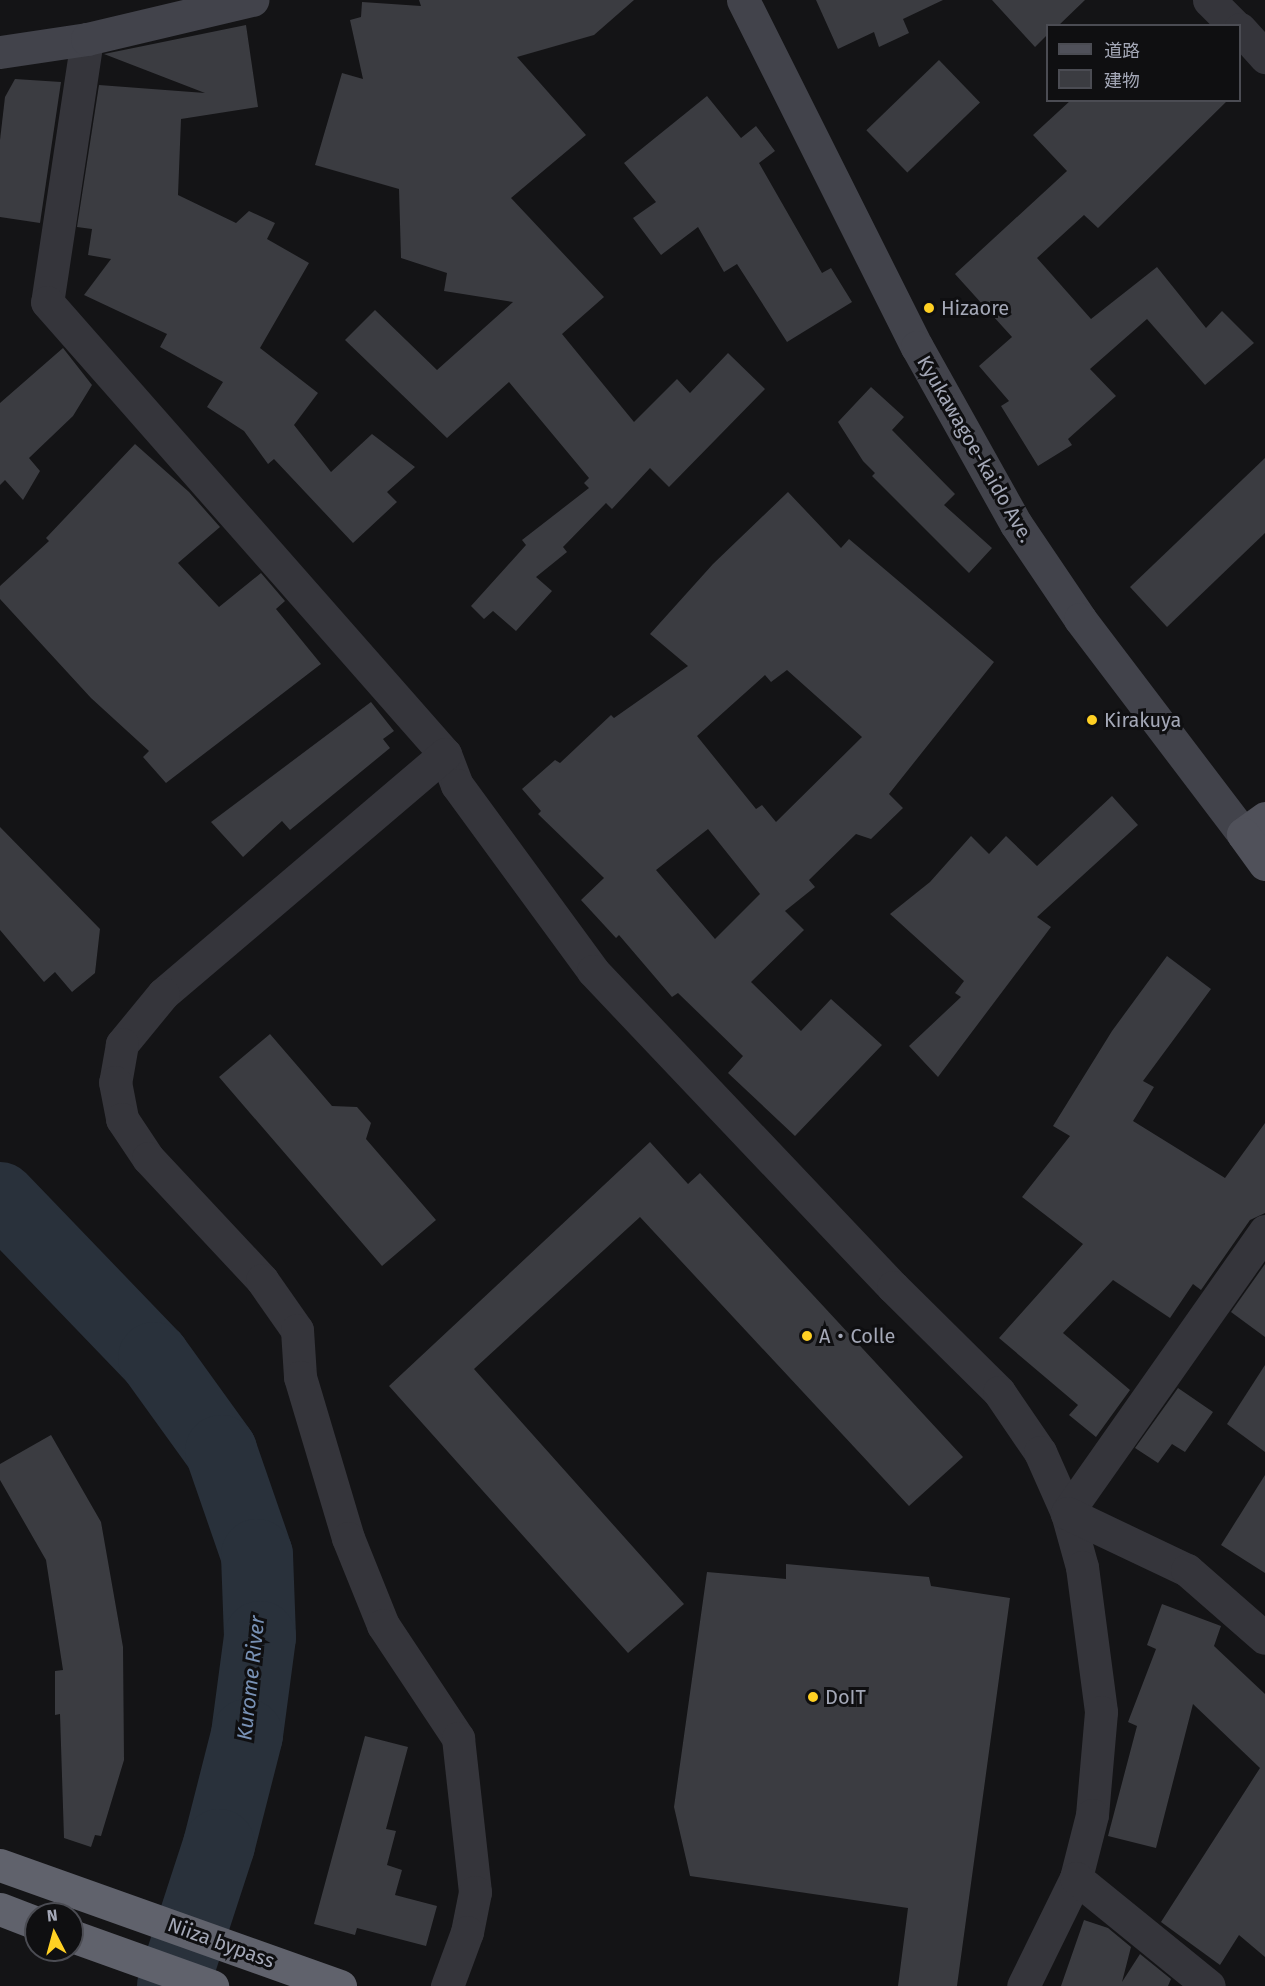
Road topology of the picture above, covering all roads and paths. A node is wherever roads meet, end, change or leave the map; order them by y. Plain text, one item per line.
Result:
1 (252, 0) edge
2 (742, 0) edge
3 (1209, 0) edge
4 (1233, 24) edge
5 (1241, 31) edge
6 (87, 39) junction
7 (0, 52) edge
8 (1265, 57) edge
9 (445, 754) junction
10 (1254, 826) edge
11 (1265, 864) edge
12 (1265, 1231) edge
13 (1066, 1513) junction
14 (1265, 1638) edge
15 (0, 1865) edge
16 (1076, 1878) junction
17 (0, 1910) edge
18 (24, 1919) edge
19 (84, 1939) edge
20 (212, 1986) edge
21 (340, 1986) edge
22 (447, 1986) edge
23 (1023, 1986) edge
24 (1209, 1986) edge

1 - 6 main road
2 - 10 main road, Kyukawagoe-kaido Ave.
3 - 4 street
5 - 8 street
6 - 7 main road
6 - 9 street
9 - 13 street
9 - 22 street
10 - 11 main road, Kyukawagoe-kaido Ave.
12 - 13 street
13 - 14 street
13 - 16 street
15 - 21 highway, Niiza bypass
16 - 23 street
16 - 24 street
17 - 18 highway
19 - 20 highway

